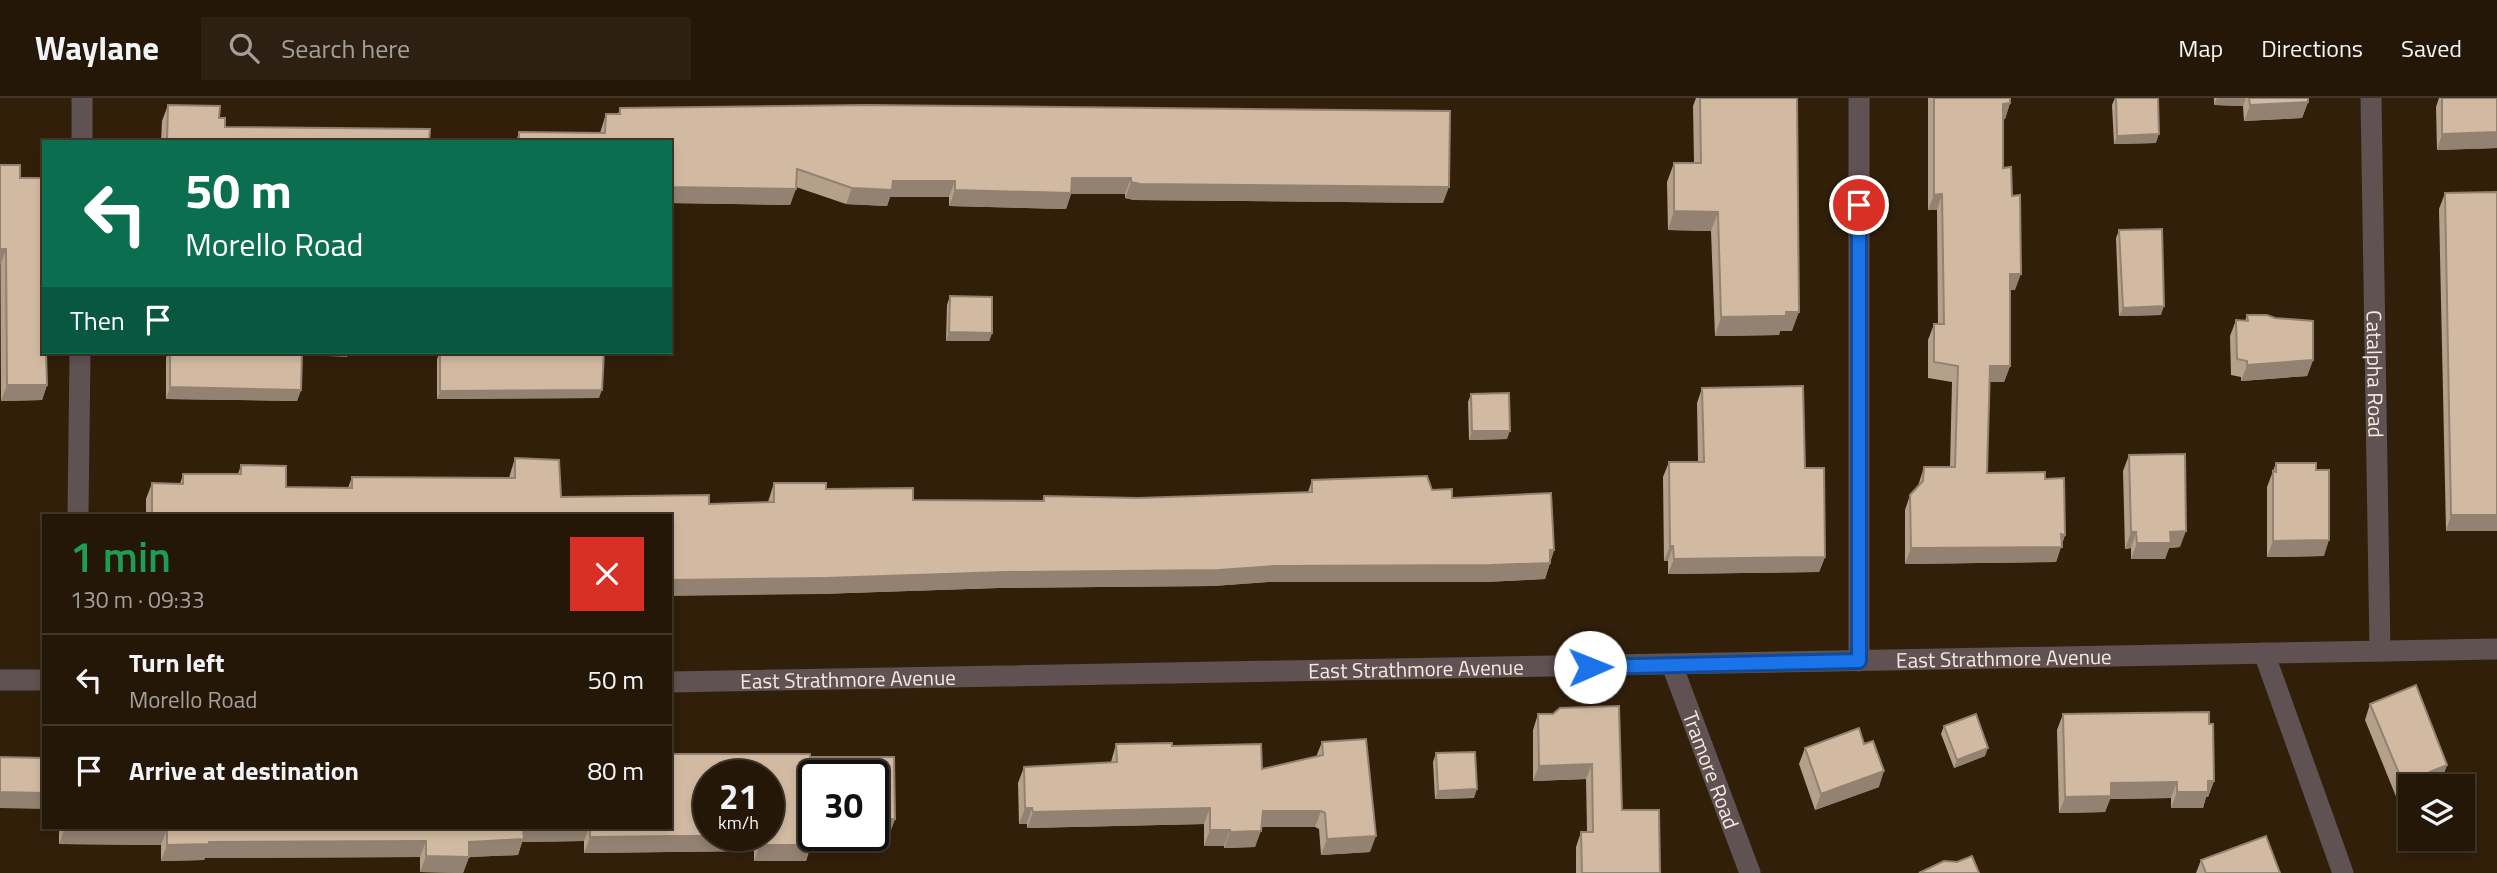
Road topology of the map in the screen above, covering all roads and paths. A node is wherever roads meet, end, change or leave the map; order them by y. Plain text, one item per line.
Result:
1 (82, 98) edge
2 (1859, 98) edge
3 (2371, 98) edge
4 (82, 140) edge
5 (80, 354) edge
6 (78, 514) edge
7 (2497, 649) edge
8 (2380, 651) junction
9 (2264, 653) junction
10 (1859, 661) junction
11 (1672, 665) junction
12 (0, 680) edge
13 (42, 680) edge
14 (672, 682) edge
15 (1750, 873) edge
16 (2343, 873) edge

1 - 4 street
2 - 10 street
3 - 8 street, Catalpha Road
5 - 6 street
7 - 8 street, East Strathmore Avenue
8 - 9 street, East Strathmore Avenue
9 - 10 street, East Strathmore Avenue
9 - 16 street
10 - 11 street, East Strathmore Avenue
11 - 14 street, East Strathmore Avenue
11 - 15 street, Tramore Road
12 - 13 street

